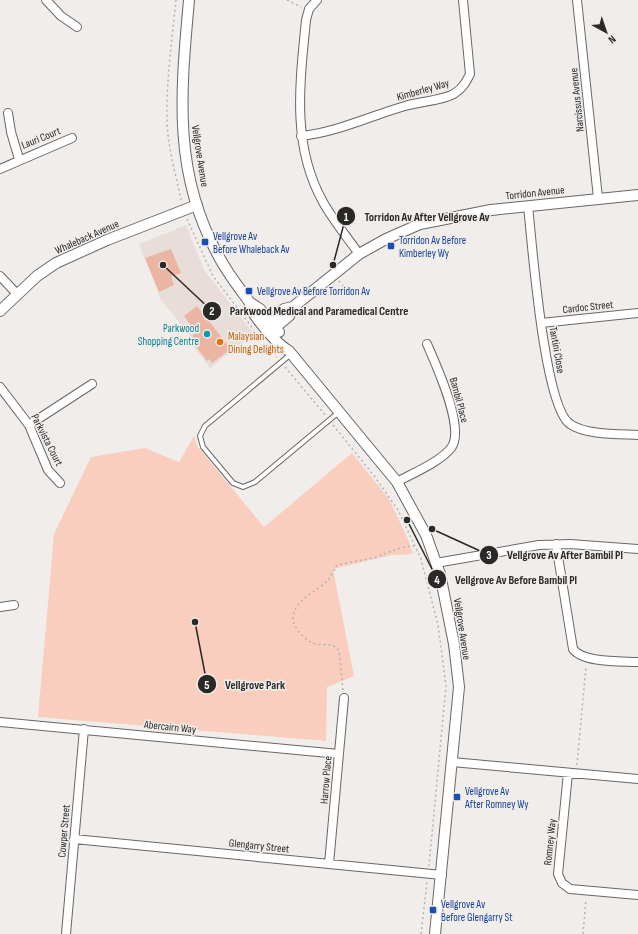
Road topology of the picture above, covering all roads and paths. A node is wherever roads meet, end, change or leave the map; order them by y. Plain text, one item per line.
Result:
1 (46, 0) edge
2 (189, 0) edge
3 (287, 0) edge
4 (317, 0) edge
5 (463, 0) edge
6 (577, 0) edge
7 (309, 9) junction
8 (77, 27) dead end
9 (8, 113) dead end
10 (301, 136) junction
11 (72, 138) dead end
12 (19, 159) junction
13 (0, 169) edge
14 (638, 194) edge
15 (598, 198) junction
16 (197, 206) junction
17 (528, 206) junction
18 (359, 254) junction
19 (0, 276) edge
20 (18, 294) junction
21 (0, 311) edge
22 (638, 313) edge
23 (541, 324) junction
24 (269, 327) junction
25 (427, 344) dead end
26 (290, 353) junction
27 (92, 384) dead end
28 (0, 387) edge
29 (340, 411) junction
30 (29, 425) junction
31 (638, 436) edge
32 (397, 482) junction
33 (60, 483) dead end
34 (556, 544) junction
35 (415, 546) dead end
36 (638, 549) edge
37 (436, 563) junction
38 (429, 590) dead end
39 (14, 605) dead end
40 (0, 607) edge
41 (587, 658) junction
42 (638, 662) edge
43 (344, 698) joint
44 (0, 722) edge
45 (84, 729) junction
46 (339, 754) junction
47 (452, 762) junction
48 (572, 773) junction
49 (638, 779) edge
50 (74, 839) junction
51 (330, 864) junction
52 (428, 874) junction
53 (442, 875) junction
54 (587, 891) junction
55 (638, 895) edge
56 (66, 934) edge
57 (421, 934) edge
58 (436, 934) edge
59 (583, 934) edge

1 - 8 street
2 - 16 street, Vellgrove Avenue
3 - 7 path
4 - 7 street
5 - 10 street, Kimberley Way
6 - 15 street, Narcissus Avenue
7 - 10 street
9 - 12 street, Lauri Court
10 - 18 street
11 - 12 street, Lauri Court
12 - 13 street, Lauri Court
14 - 15 street, Torridon Avenue
15 - 17 street, Torridon Avenue
16 - 20 street, Whaleback Avenue
16 - 24 street, Vellgrove Avenue
17 - 18 street, Torridon Avenue
17 - 23 street, Tantini Close
18 - 24 street, Torridon Avenue
19 - 20 street
20 - 21 street, Whaleback Avenue
22 - 23 street, Cardoc Street
23 - 31 street, Tantini Close
24 - 26 street, Vellgrove Avenue
25 - 32 street, Bambil Place
26 - 29 street, Vellgrove Avenue
26 - 29 lane
27 - 30 street
28 - 30 street, Parkvista Court
29 - 32 street, Vellgrove Avenue
30 - 33 street, Parkvista Court
32 - 37 street, Vellgrove Avenue
34 - 36 street
34 - 37 street
34 - 41 street
35 - 43 path
37 - 47 street, Vellgrove Avenue
38 - 52 path
39 - 40 street
41 - 42 street
41 - 48 path
43 - 46 street, Harrow Place
44 - 45 street, Abercairn Way
45 - 46 street, Abercairn Way
45 - 50 street, Cowper Street
46 - 51 street, Harrow Place
47 - 48 street
47 - 53 street, Vellgrove Avenue
48 - 49 street
48 - 54 street, Romney Way
50 - 51 street, Glengarry Street
50 - 56 street, Cowper Street
51 - 52 street, Glengarry Street
52 - 53 street, Glengarry Street
52 - 57 path
53 - 58 street, Vellgrove Avenue
54 - 55 street, Romney Way
54 - 59 path

